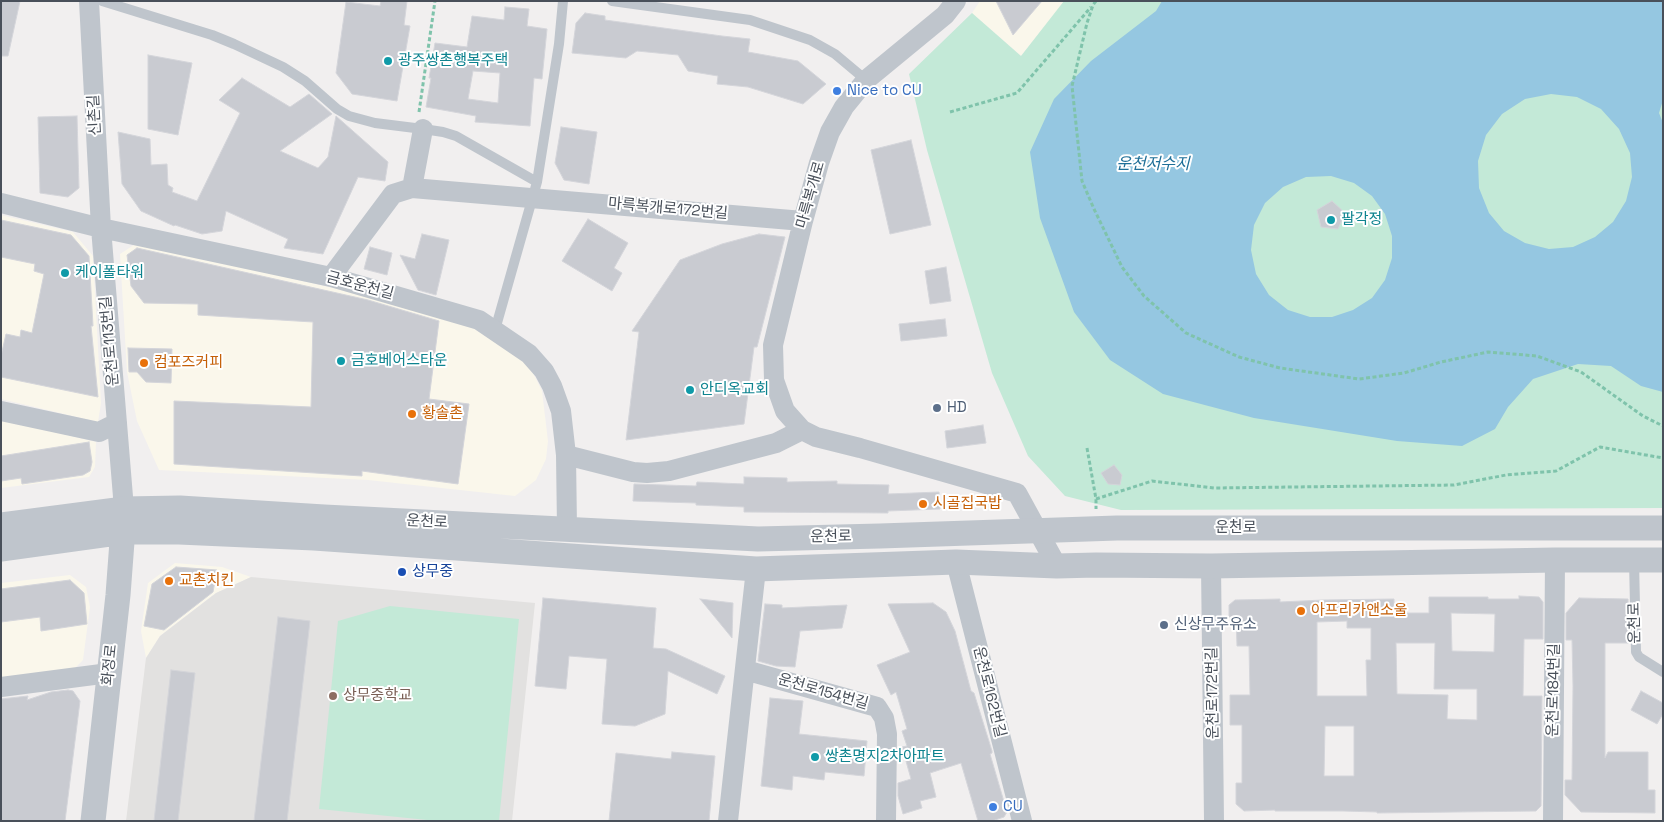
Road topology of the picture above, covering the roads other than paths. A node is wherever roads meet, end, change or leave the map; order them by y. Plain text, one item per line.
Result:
1 (89, 1) edge
2 (102, 1) edge
3 (563, 1) edge
4 (612, 1) edge
5 (956, 1) edge
6 (866, 80) junction
7 (420, 128) junction
8 (412, 188) junction
9 (535, 190) junction
10 (1, 203) edge
11 (803, 220) junction
12 (101, 228) junction
13 (331, 277) junction
14 (496, 330) junction
15 (1, 411) edge
16 (117, 423) junction
17 (802, 430) junction
18 (566, 455) junction
19 (124, 520) junction
20 (1, 525) edge
21 (567, 528) junction
22 (1663, 528) edge
23 (1038, 531) junction
24 (1, 549) edge
25 (1634, 559) junction
26 (1555, 560) junction
27 (1663, 560) edge
28 (956, 562) junction
29 (1057, 566) junction
30 (1211, 566) junction
31 (756, 568) junction
32 (745, 670) junction
33 (1663, 672) edge
34 (109, 673) junction
35 (1, 687) edge
36 (93, 821) edge
37 (728, 821) edge
38 (886, 821) edge
39 (1022, 821) edge
40 (1214, 821) edge
41 (1552, 821) edge

1 - 12 street, 신촌길
2 - 7 lane
3 - 9 lane
4 - 6 lane
5 - 6 street, 마륵복개로
6 - 11 street, 마륵복개로
7 - 8 street
7 - 9 lane
8 - 9 street, 마륵복개로172번길
8 - 13 street
9 - 11 street, 마륵복개로172번길
9 - 14 lane
10 - 12 street, 금호운천길
11 - 17 street, 마륵복개로
12 - 13 street, 금호운천길
12 - 16 street, 운천로113번길
13 - 14 street, 금호운천길
14 - 18 street, 금호운천길
15 - 16 street
16 - 19 street, 운천로113번길
17 - 18 street
17 - 23 street, 마륵복개로
18 - 21 street, 금호운천길
19 - 20 street, 운천로
19 - 21 street, 운천로
19 - 24 street, 운천로
19 - 31 street, 운천로
19 - 34 street, 화정로
21 - 23 street, 운천로
22 - 23 street, 운천로
23 - 29 street, 마륵복개로
25 - 26 street, 운천로
25 - 27 street, 운천로
25 - 33 lane, 운천로
26 - 30 street, 운천로
26 - 41 street, 운천로184번길
28 - 29 street, 운천로
28 - 31 street, 운천로
28 - 39 street, 운천로162번길
29 - 30 street, 운천로
30 - 40 street, 운천로172번길
31 - 32 street
32 - 37 street
32 - 38 street, 운천로154번길
34 - 35 street
34 - 36 street, 화정로

